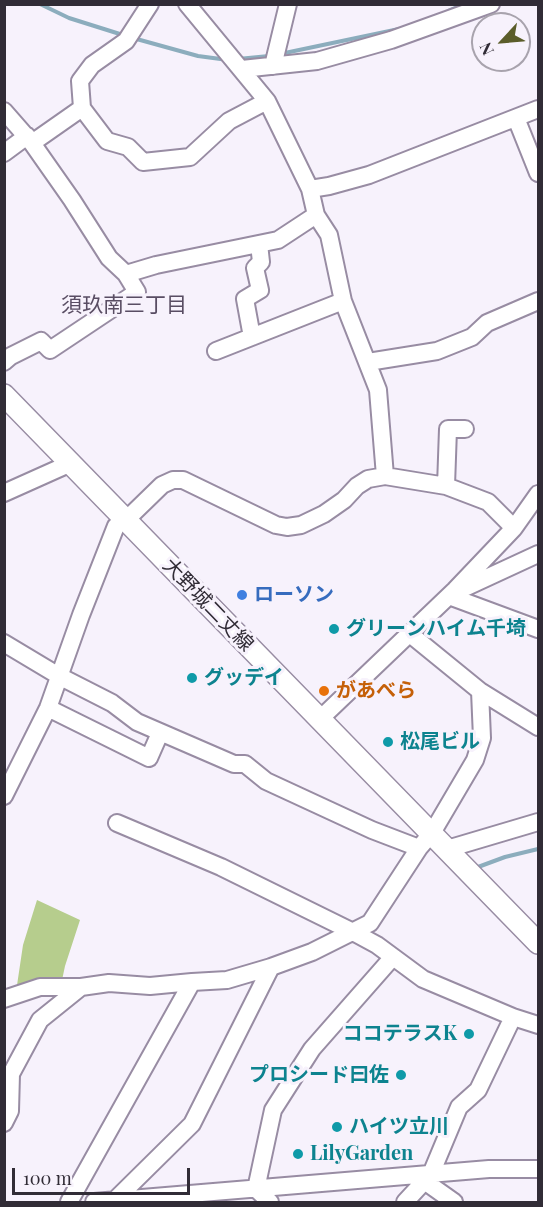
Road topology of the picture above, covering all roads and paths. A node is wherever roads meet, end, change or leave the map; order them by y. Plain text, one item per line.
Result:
1 (150, 4) edge
2 (187, 4) edge
3 (288, 4) edge
4 (490, 4) edge
5 (273, 66) junction
6 (242, 69) junction
7 (267, 101) junction
8 (82, 108) junction
9 (538, 109) edge
10 (4, 111) edge
11 (516, 118) junction
12 (29, 140) junction
13 (4, 153) edge
14 (538, 173) edge
15 (310, 189) junction
16 (316, 215) junction
17 (259, 244) junction
18 (126, 274) junction
19 (538, 301) edge
20 (343, 302) junction
21 (252, 337) junction
22 (216, 351) dead end
23 (4, 362) edge
24 (368, 362) junction
25 (4, 395) edge
26 (465, 429) dead end
27 (71, 463) junction
28 (385, 476) junction
29 (446, 486) junction
30 (4, 493) edge
31 (538, 494) edge
32 (126, 520) junction
33 (514, 528) junction
34 (538, 554) edge
35 (449, 596) junction
36 (538, 626) edge
37 (410, 634) junction
38 (4, 643) edge
39 (59, 676) junction
40 (480, 691) junction
41 (48, 708) junction
42 (320, 718) junction
43 (538, 727) edge
44 (160, 733) junction
45 (4, 796) edge
46 (538, 822) edge
47 (117, 823) dead end
48 (426, 840) junction
49 (447, 849) junction
50 (353, 932) junction
51 (538, 943) edge
52 (392, 958) junction
53 (271, 967) junction
54 (192, 982) junction
55 (81, 987) junction
56 (4, 999) edge
57 (513, 1017) junction
58 (538, 1025) edge
59 (4, 1123) edge
60 (538, 1168) edge
61 (431, 1174) junction
62 (263, 1198) edge
63 (114, 1201) junction
64 (69, 1203) edge
65 (94, 1203) edge
66 (405, 1203) edge
67 (454, 1203) edge

1 - 8 street
2 - 6 street
3 - 5 street
4 - 5 street
5 - 6 street
6 - 7 street
7 - 8 street
7 - 15 street
8 - 12 street
9 - 11 street
10 - 12 street
11 - 14 street
11 - 15 street
12 - 13 street
12 - 18 street
15 - 16 street
16 - 17 street
16 - 20 street
17 - 18 street
17 - 21 street
18 - 23 street
19 - 24 street
20 - 21 street
20 - 24 street
21 - 22 street
24 - 28 street
25 - 27 main road, 大野城二丈線
26 - 29 street
27 - 30 street
27 - 32 main road, 大野城二丈線
28 - 29 street
28 - 32 street
29 - 33 street
31 - 33 street
32 - 39 street
32 - 42 main road, 大野城二丈線
33 - 35 street
34 - 35 street
35 - 36 street
35 - 37 street
37 - 40 street
37 - 42 street
38 - 39 street
39 - 41 street
39 - 44 street
40 - 43 street
40 - 48 street
41 - 44 street
41 - 45 street
42 - 48 main road, 大野城二丈線
44 - 48 street
46 - 49 street
47 - 50 street
48 - 49 main road, 大野城二丈線
48 - 50 street
49 - 51 main road, 大野城二丈線
50 - 52 street
50 - 53 street
52 - 57 street
52 - 62 street
53 - 54 street
53 - 63 street
54 - 55 street
54 - 64 street
55 - 56 street
55 - 59 street
57 - 58 street
57 - 61 street
60 - 61 street
61 - 62 street
61 - 66 street
61 - 67 street
62 - 63 street
63 - 65 street

